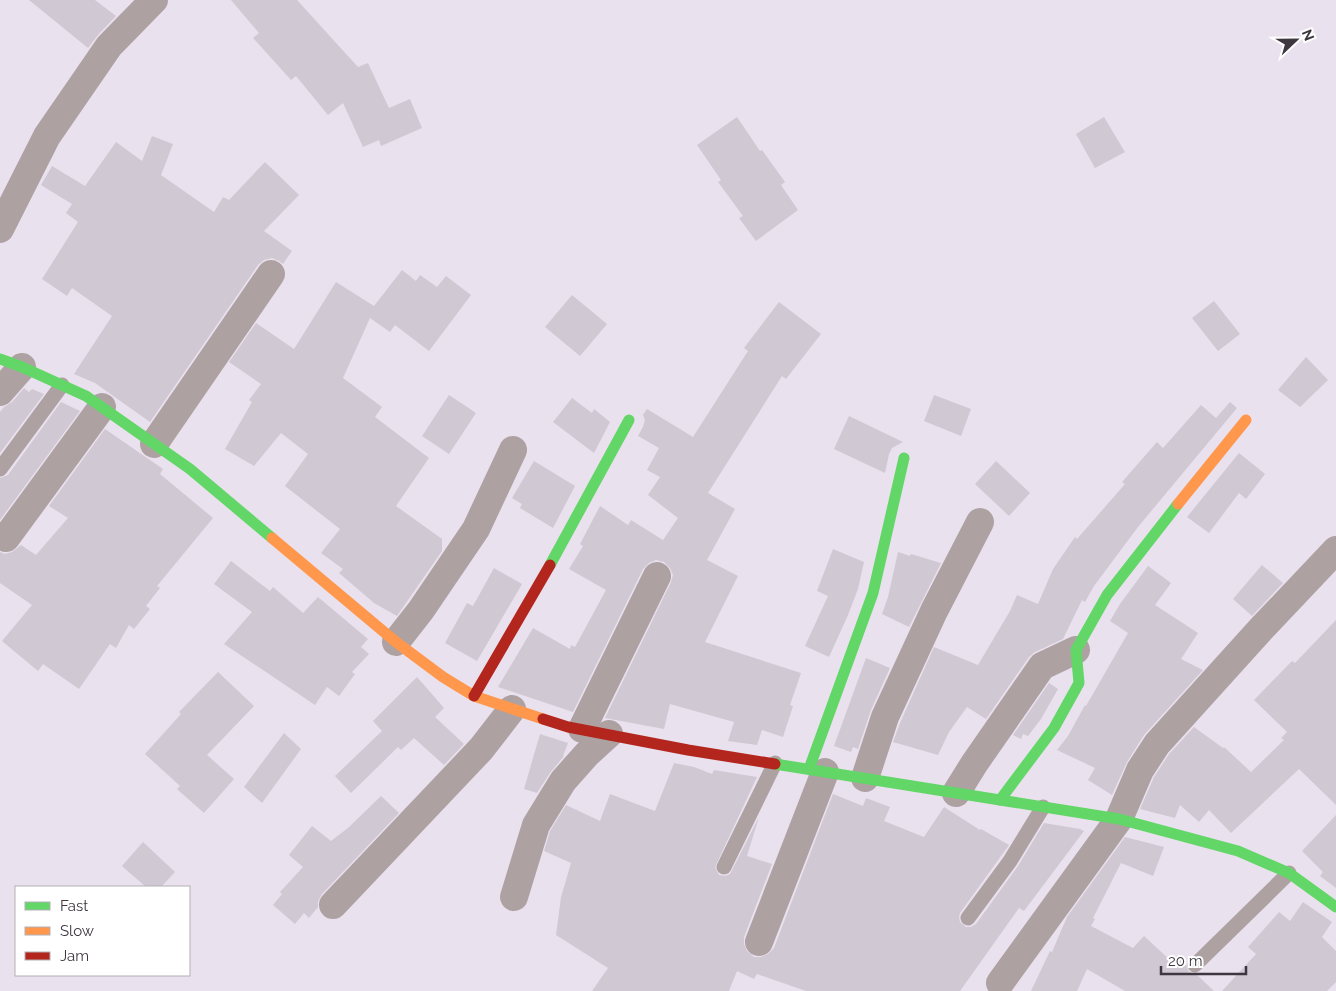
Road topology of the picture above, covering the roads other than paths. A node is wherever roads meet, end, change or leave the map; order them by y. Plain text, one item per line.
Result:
1 (143, 3) edge
2 (1, 225) edge
3 (271, 274) dead end
4 (11, 363) edge
5 (62, 384) junction
6 (0, 392) edge
7 (102, 407) junction
8 (629, 420) dead end
9 (1246, 420) dead end
10 (154, 444) junction
11 (513, 450) dead end
12 (904, 458) dead end
13 (0, 469) edge
14 (980, 522) dead end
15 (6, 538) dead end
16 (1336, 550) edge
17 (657, 576) dead end
18 (396, 642) junction
19 (1076, 650) junction
20 (474, 696) junction
21 (512, 709) junction
22 (582, 729) junction
23 (609, 734) junction
24 (775, 763) junction
25 (817, 770) junction
26 (865, 778) junction
27 (956, 793) junction
28 (1000, 800) junction
29 (1043, 807) junction
30 (1119, 819) junction
31 (724, 867) dead end
32 (1289, 873) junction
33 (514, 897) dead end
34 (333, 905) dead end
35 (1336, 907) edge
36 (968, 918) dead end
37 (759, 942) dead end
38 (1194, 965) dead end
39 (1000, 983) dead end

1 - 2 street
3 - 10 street
4 - 5 street
4 - 6 street
5 - 7 street
5 - 13 lane
7 - 10 street
7 - 15 street
8 - 20 street
9 - 19 street
10 - 18 street
11 - 18 street
12 - 25 street
14 - 26 street
16 - 30 street
17 - 22 street
18 - 20 street
19 - 27 street
19 - 28 street
20 - 21 street
21 - 22 street
21 - 34 street
22 - 23 street
23 - 24 street
23 - 33 street
24 - 25 street
24 - 31 lane
25 - 26 street
25 - 37 street
26 - 27 street
27 - 28 street
28 - 29 street
29 - 30 street
29 - 36 lane
30 - 32 street
30 - 39 street
32 - 35 street
32 - 38 lane

